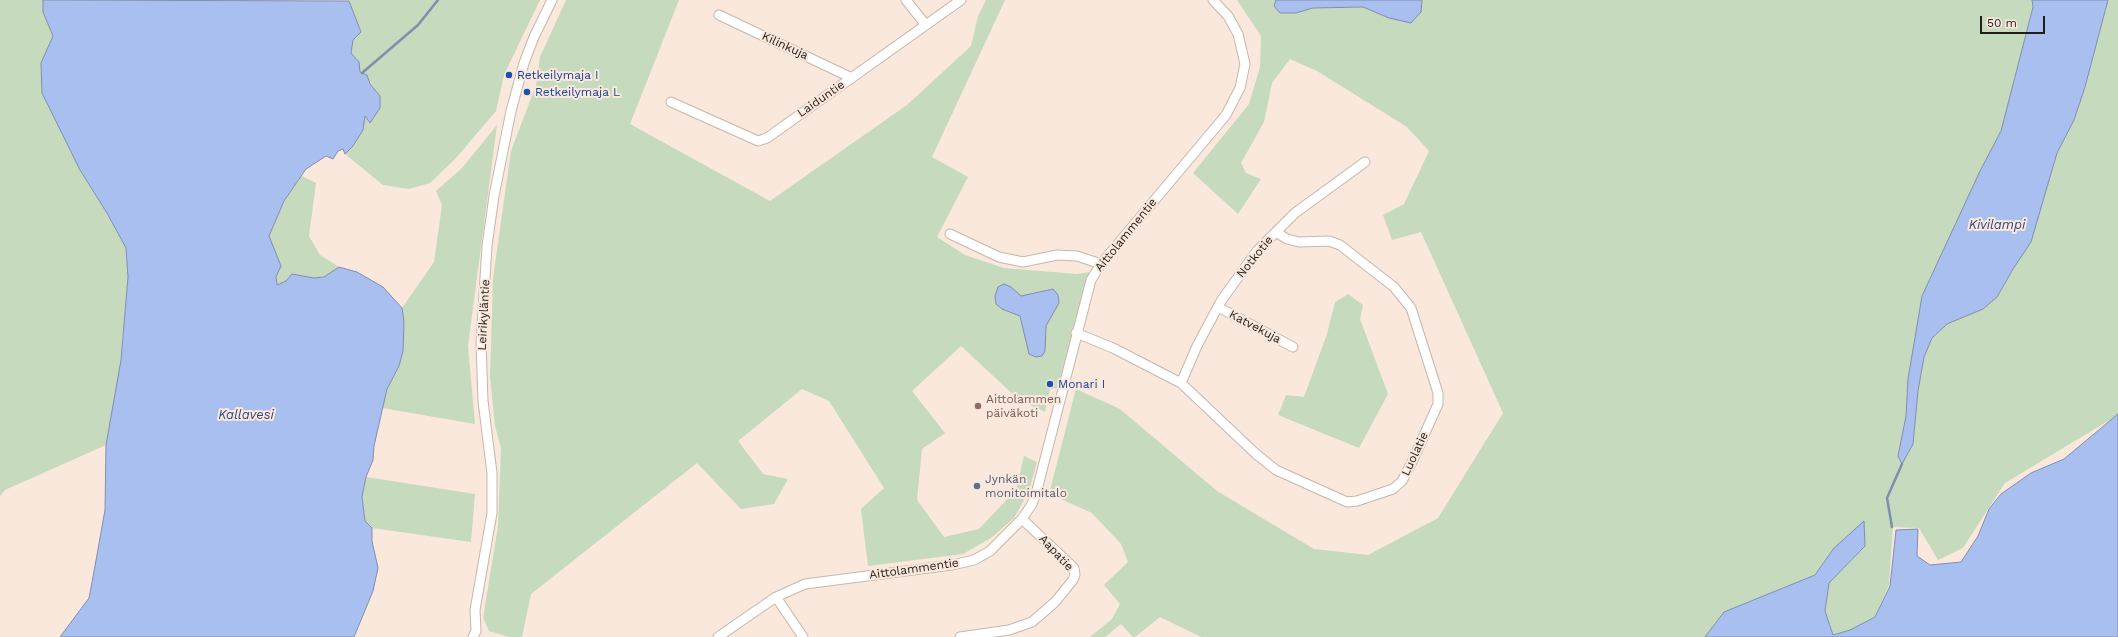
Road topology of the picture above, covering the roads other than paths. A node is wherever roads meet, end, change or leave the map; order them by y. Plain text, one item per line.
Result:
1 (552, 0) edge
2 (906, 0) edge
3 (961, 0) edge
4 (1213, 0) edge
5 (719, 15) dead end
6 (925, 24) junction
7 (852, 78) junction
8 (671, 102) dead end
9 (1365, 162) dead end
10 (1276, 232) junction
11 (950, 234) dead end
12 (1101, 264) junction
13 (1218, 307) junction
14 (1076, 333) junction
15 (1293, 347) dead end
16 (1182, 383) junction
17 (1022, 519) junction
18 (776, 597) junction
19 (477, 635) edge
20 (718, 637) edge
21 (803, 637) edge
22 (960, 637) edge

1 - 19 street, Leirikyläntie
2 - 6 street
3 - 6 street, Laiduntie
4 - 12 street, Aittolammentie
5 - 7 street, Kilinkuja
6 - 7 street, Laiduntie
7 - 8 street, Laiduntie
9 - 10 street, Notkotie
10 - 13 street, Notkotie
10 - 16 street, Luolatie
11 - 12 street
12 - 14 street, Aittolammentie
13 - 15 street, Katvekuja
13 - 16 street, Notkotie
14 - 16 street, Luolatie
14 - 17 street, Aittolammentie
17 - 18 street, Aittolammentie
17 - 22 street, Aapatie
18 - 20 street, Aittolammentie
18 - 21 street

